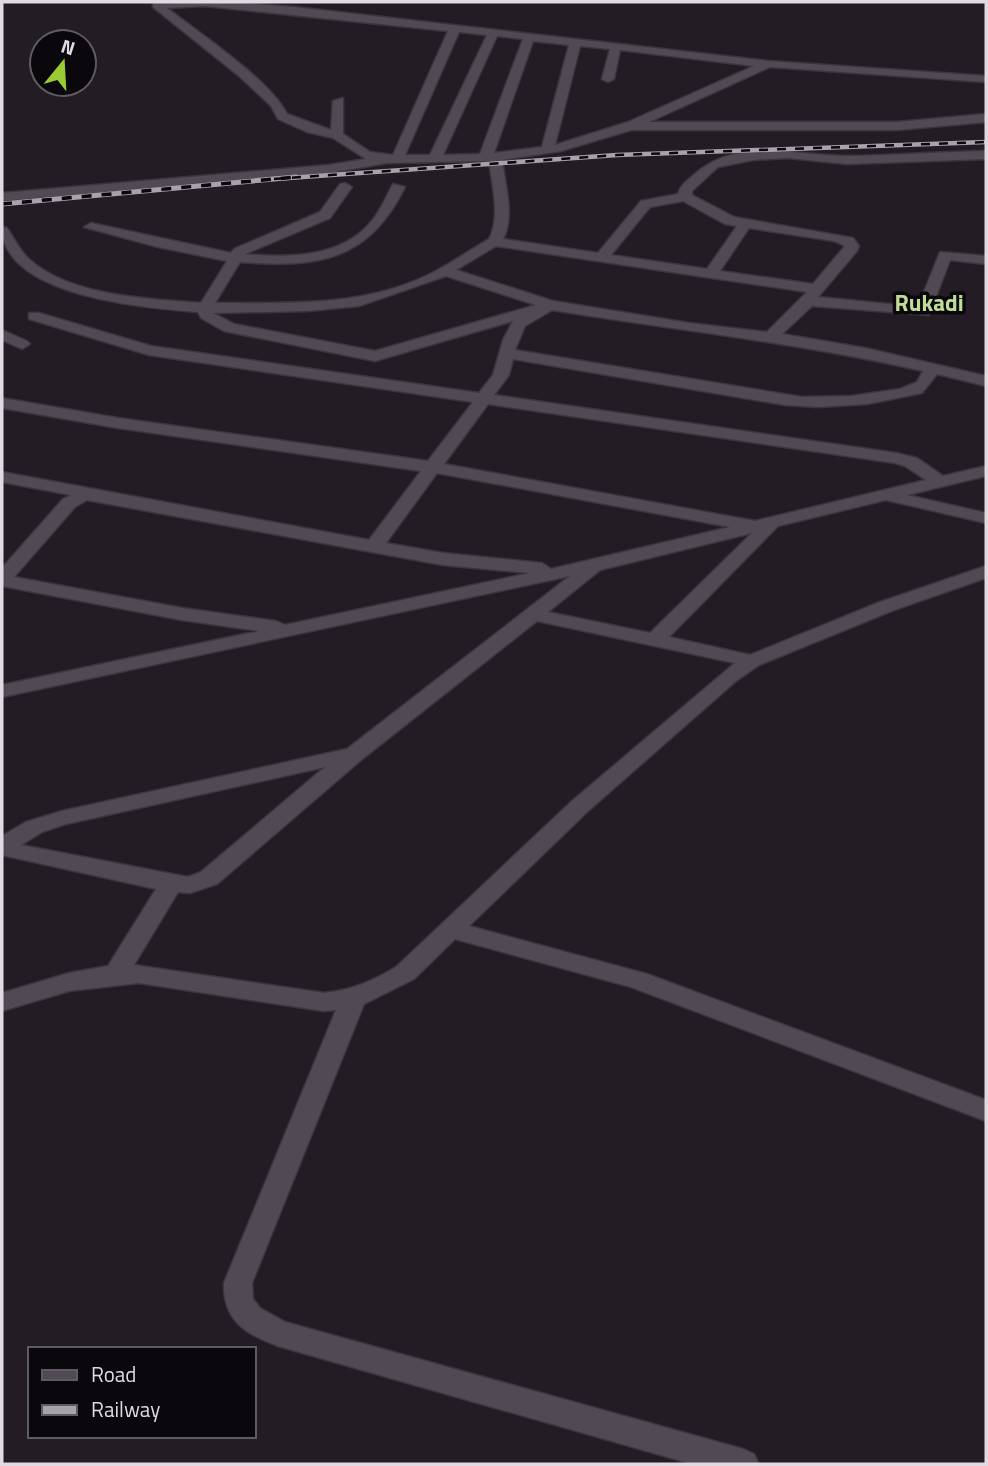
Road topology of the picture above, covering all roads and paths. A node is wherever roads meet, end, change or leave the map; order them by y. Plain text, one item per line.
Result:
1 (454, 30) junction
2 (493, 34) junction
3 (529, 37) junction
4 (575, 42) junction
5 (616, 46) junction
6 (768, 64) junction
7 (608, 79) dead end
8 (986, 79) edge
9 (339, 101) dead end
10 (986, 118) edge
11 (625, 126) junction
12 (337, 135) junction
13 (547, 150) junction
14 (986, 155) edge
15 (491, 156) junction
16 (392, 158) junction
17 (435, 158) junction
18 (345, 187) dead end
19 (398, 187) dead end
20 (2, 197) edge
21 (685, 197) junction
22 (745, 224) junction
23 (91, 227) dead end
24 (2, 231) edge
25 (494, 242) junction
26 (234, 258) junction
27 (601, 258) junction
28 (986, 260) edge
29 (446, 272) junction
30 (711, 274) junction
31 (813, 295) junction
32 (551, 305) junction
33 (205, 308) junction
34 (534, 310) junction
35 (34, 316) dead end
36 (2, 334) edge
37 (771, 337) junction
38 (22, 344) dead end
39 (507, 354) junction
40 (933, 368) junction
41 (986, 381) edge
42 (487, 397) junction
43 (2, 403) edge
44 (432, 467) junction
45 (986, 471) edge
46 (2, 477) edge
47 (939, 481) junction
48 (83, 495) junction
49 (890, 497) junction
50 (986, 518) edge
51 (764, 526) junction
52 (374, 546) junction
53 (596, 565) junction
54 (571, 570) junction
55 (986, 572) edge
56 (2, 580) edge
57 (531, 614) junction
58 (292, 629) junction
59 (655, 640) junction
60 (752, 661) junction
61 (2, 691) edge
62 (353, 755) junction
63 (2, 847) edge
64 (171, 884) junction
65 (450, 929) junction
66 (116, 974) junction
67 (353, 1000) junction
68 (2, 1002) edge
69 (986, 1111) edge
70 (743, 1464) edge

1 - 2 street
1 - 12 street
1 - 16 street
2 - 3 street
2 - 17 street
3 - 4 street
3 - 15 street
4 - 5 street
4 - 13 street
5 - 6 street
5 - 7 street
6 - 8 street
6 - 11 street
9 - 12 street
10 - 11 street
11 - 13 street
12 - 16 street
13 - 15 street
14 - 21 street
15 - 17 street
15 - 25 street
16 - 17 street
16 - 20 street
18 - 26 street
19 - 26 street
21 - 22 street
21 - 27 street
22 - 30 street
22 - 31 street
23 - 26 street
24 - 33 street
25 - 27 street
25 - 29 street
26 - 33 street
27 - 30 street
28 - 31 street
29 - 32 street
29 - 33 street
30 - 31 street
31 - 37 street
32 - 34 street
32 - 37 street
33 - 34 street
34 - 39 street
35 - 42 street
36 - 38 street
37 - 40 street
39 - 40 street
39 - 42 street
40 - 41 street
42 - 44 street
42 - 47 street
43 - 44 street
44 - 51 street
44 - 52 street
45 - 47 street
46 - 48 street
47 - 49 street
48 - 52 street
48 - 56 street
49 - 50 street
49 - 51 street
51 - 53 street
51 - 59 street
52 - 54 street
53 - 54 street
53 - 57 street
54 - 58 street
55 - 60 street
56 - 58 street
57 - 59 street
57 - 62 street
58 - 61 street
59 - 60 street
60 - 65 street
62 - 63 street
62 - 64 street
63 - 64 street
64 - 66 street
65 - 67 street
65 - 69 street
66 - 67 street
66 - 68 street
67 - 70 street

